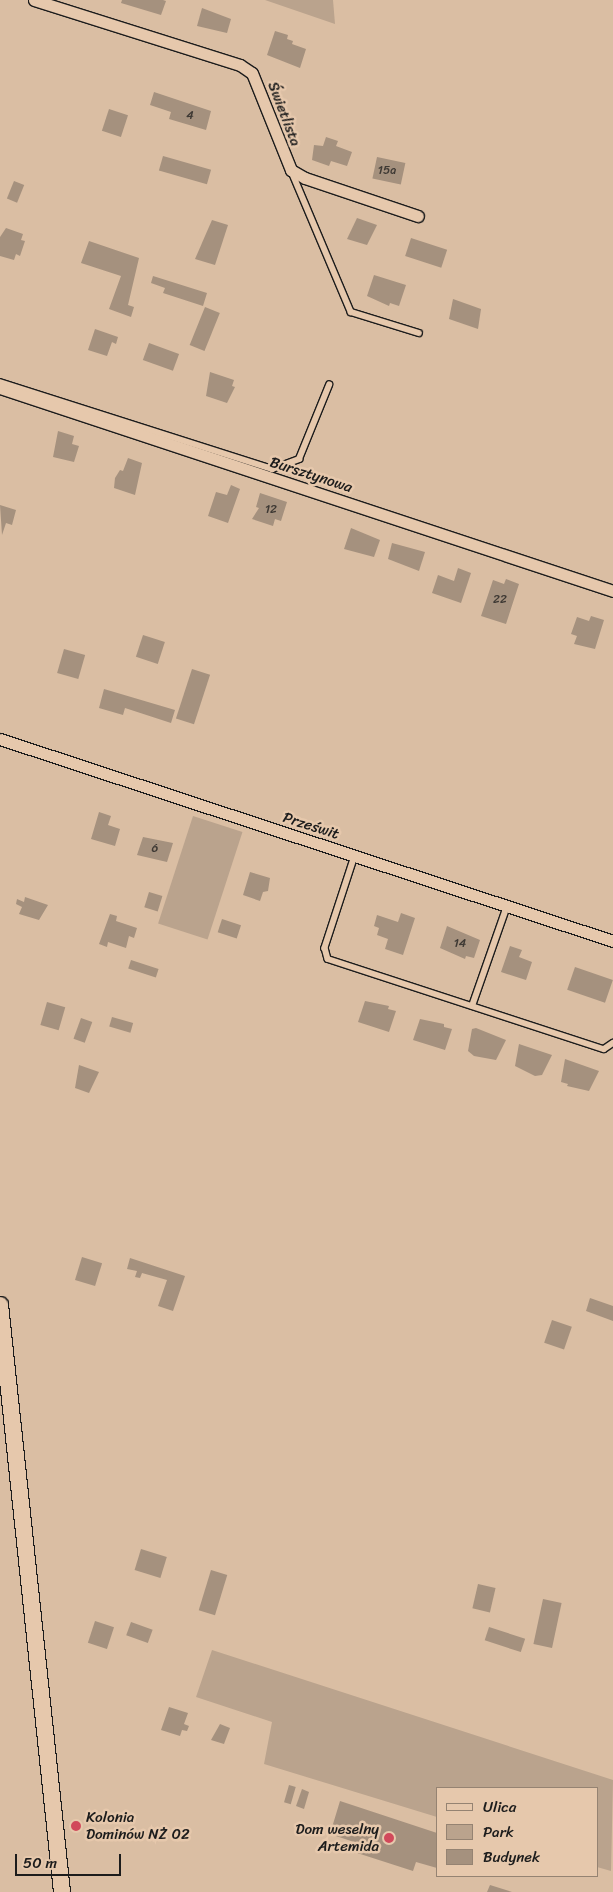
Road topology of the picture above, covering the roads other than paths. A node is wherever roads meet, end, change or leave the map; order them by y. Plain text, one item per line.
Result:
1 (34, 0) edge
2 (291, 170) junction
3 (418, 216) dead end
4 (418, 333) dead end
5 (0, 382) edge
6 (329, 385) dead end
7 (0, 388) edge
8 (613, 591) edge
9 (0, 739) edge
10 (355, 856) junction
11 (507, 906) junction
12 (613, 941) edge
13 (472, 1006) junction
14 (613, 1043) edge
15 (0, 1305) edge
16 (62, 1892) edge

1 - 2 street, Świetlista
2 - 3 street, Świetlista
2 - 4 lane
5 - 6 lane
7 - 8 street, Bursztynowa
9 - 10 street, Prześwit
10 - 11 street, Prześwit
10 - 13 lane
11 - 12 street, Prześwit
11 - 13 lane
13 - 14 lane
15 - 16 street

